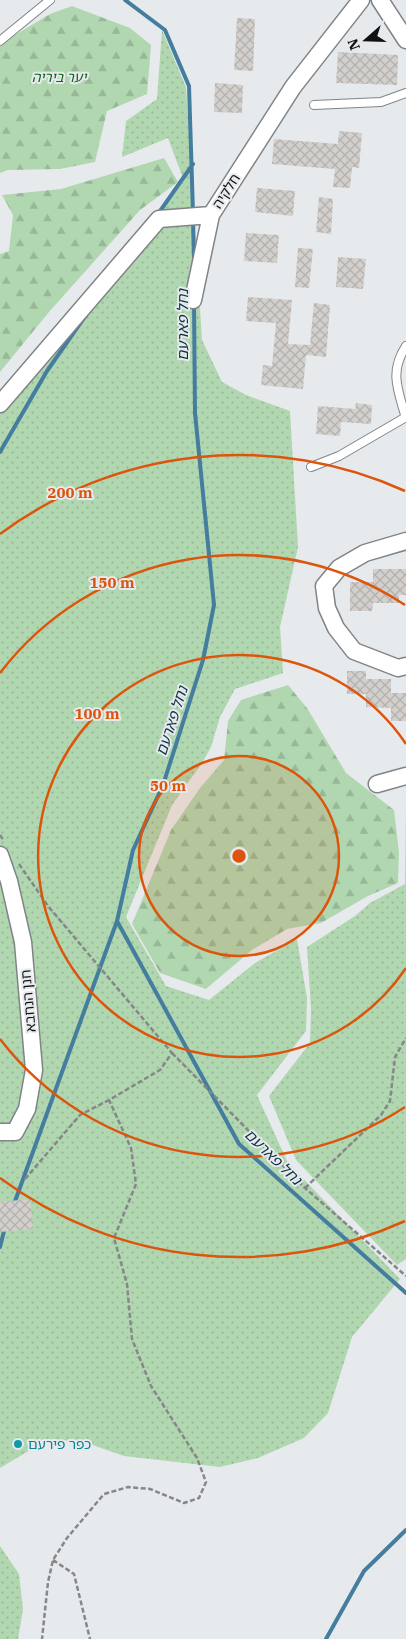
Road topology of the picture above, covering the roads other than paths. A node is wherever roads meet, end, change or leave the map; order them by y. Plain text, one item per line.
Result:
1 (50, 0) edge
2 (361, 0) edge
3 (380, 0) edge
4 (406, 40) edge
5 (0, 41) edge
6 (406, 93) edge
7 (314, 105) dead end
8 (210, 215) junction
9 (193, 300) dead end
10 (406, 346) edge
11 (0, 404) edge
12 (406, 417) edge
13 (311, 467) dead end
14 (406, 541) edge
15 (406, 666) edge
16 (406, 776) edge
17 (377, 784) dead end
18 (3, 849) edge
19 (0, 1132) edge

1 - 5 lane
2 - 8 street, חלקיה
3 - 4 street
6 - 7 lane
8 - 9 street
8 - 11 street, חלקיה
10 - 12 lane
12 - 13 lane
14 - 15 street
16 - 17 street
18 - 19 street, חנן הנחבא

